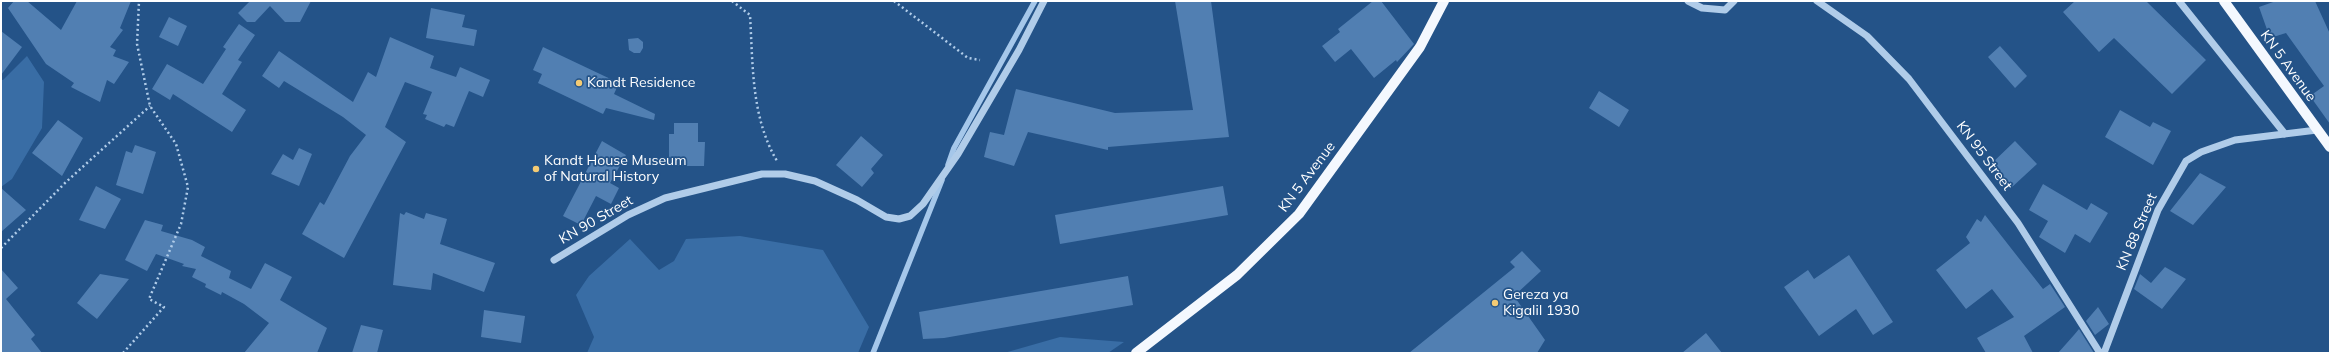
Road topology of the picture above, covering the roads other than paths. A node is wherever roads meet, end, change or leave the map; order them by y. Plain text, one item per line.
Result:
1 (1044, 1) edge
2 (1444, 1) edge
3 (1688, 1) edge
4 (1734, 1) edge
5 (1817, 1) edge
6 (2179, 1) edge
7 (2224, 1) edge
8 (2232, 6) edge
9 (2317, 130) junction
10 (2285, 134) junction
11 (2330, 147) edge
12 (554, 260) dead end
13 (1136, 353) edge
14 (2100, 353) edge
15 (2104, 353) edge

1 - 12 street, KN 90 Street
2 - 13 main road, KN 5 Avenue
3 - 4 street
5 - 14 street, KN 95 Street
6 - 10 street
7 - 8 main road, KN 5 Avenue
8 - 9 main road, KN 5 Avenue
9 - 10 street, KN 88 Street
9 - 11 main road, KN 5 Avenue
10 - 15 street, KN 88 Street

